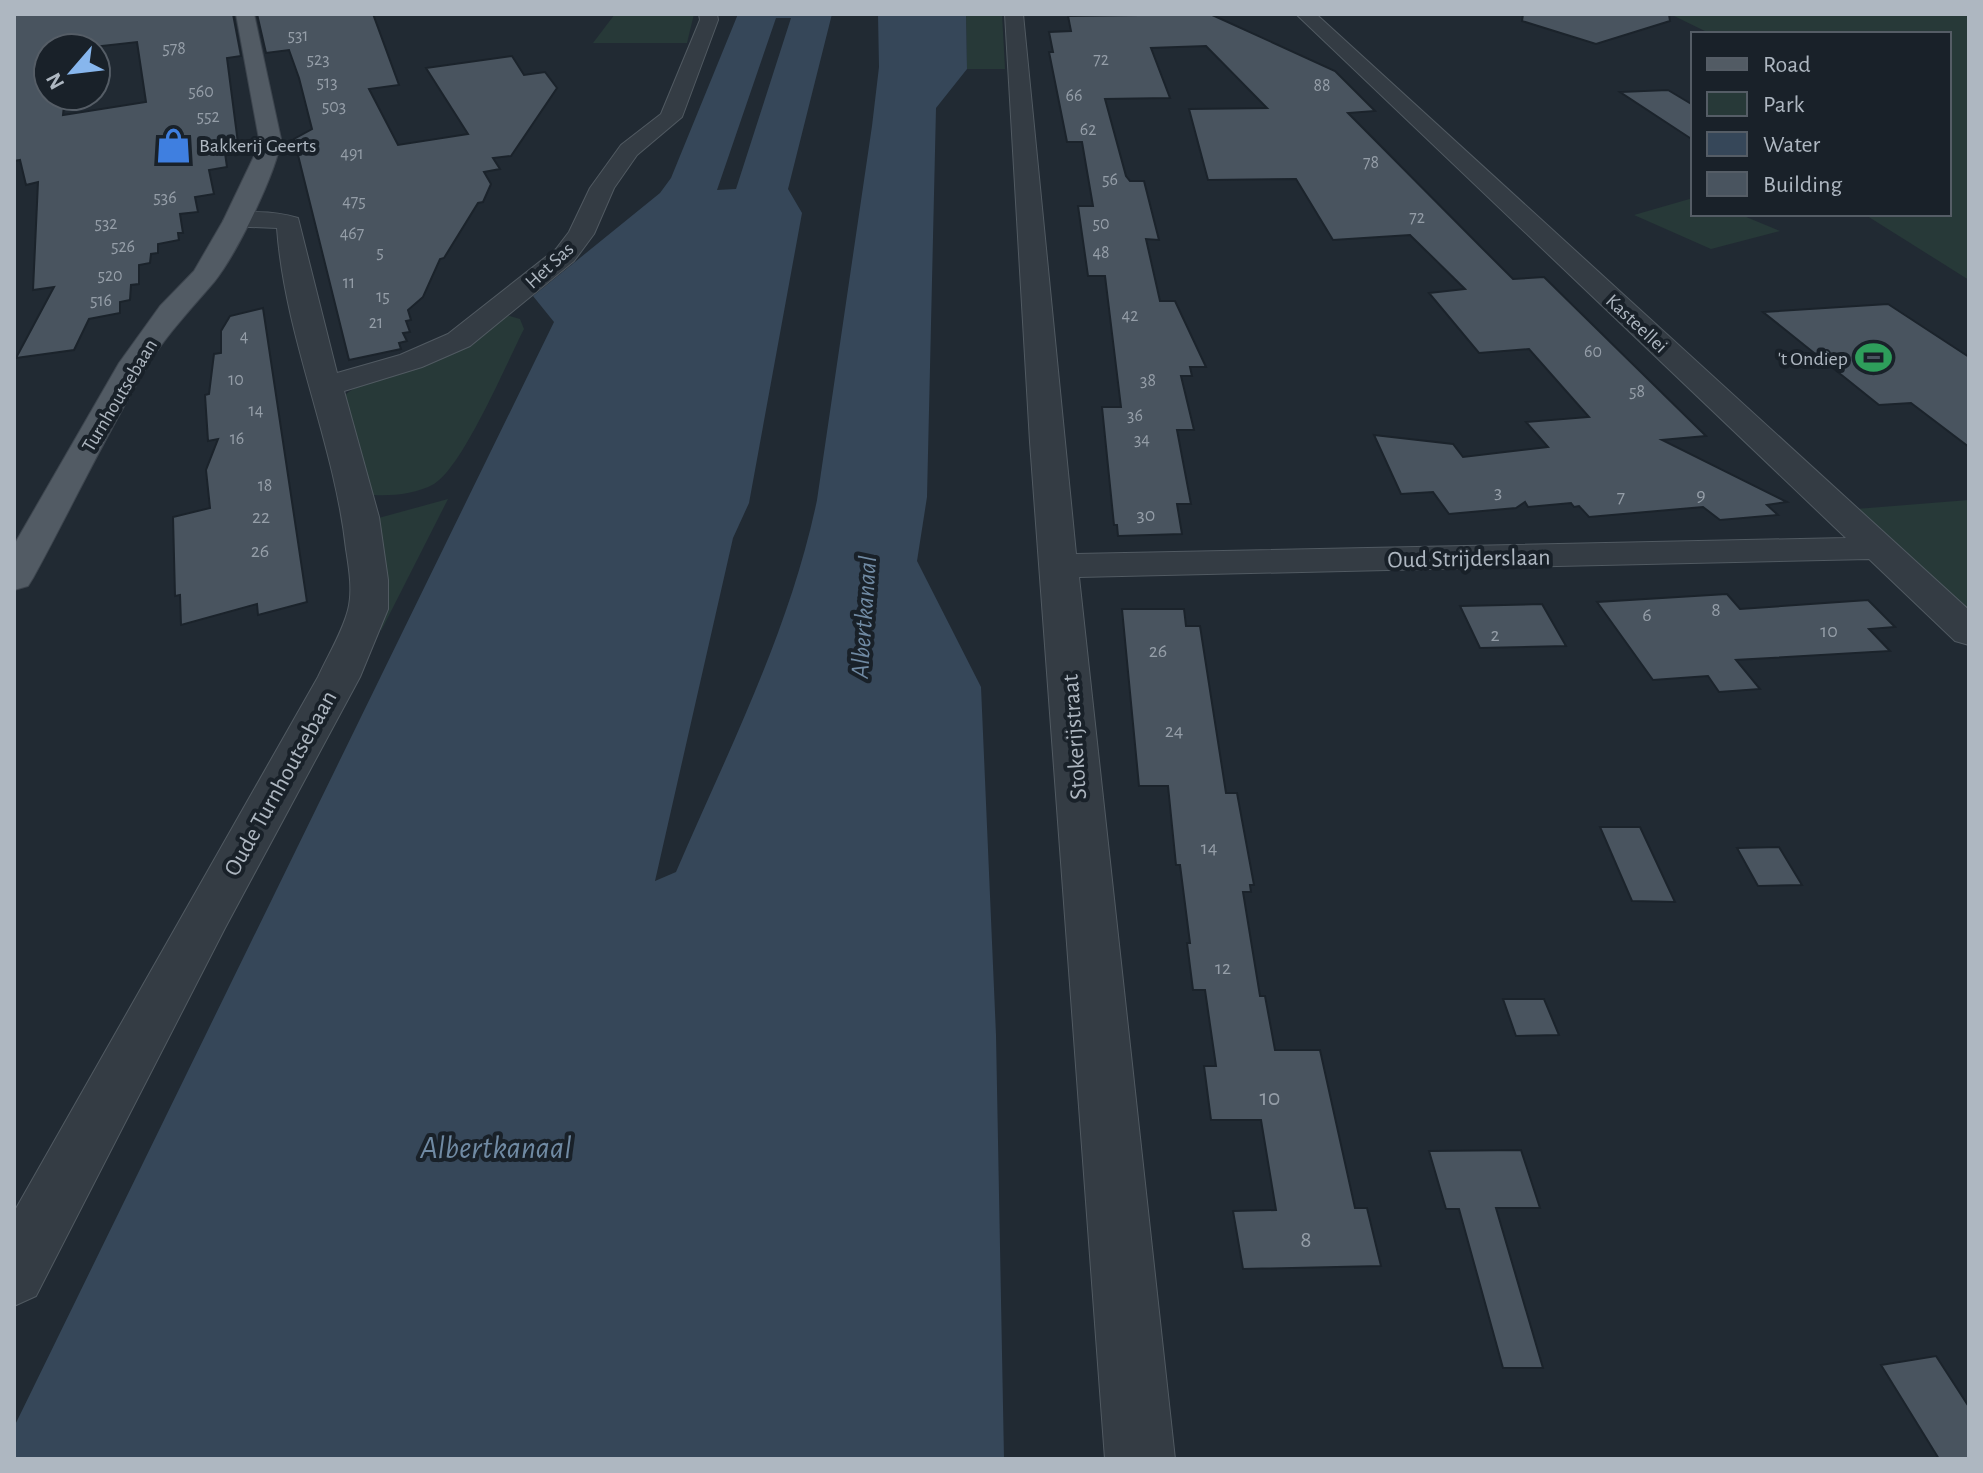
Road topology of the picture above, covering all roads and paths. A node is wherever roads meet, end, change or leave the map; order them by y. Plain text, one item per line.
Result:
1 (245, 14) edge
2 (708, 14) edge
3 (1014, 14) edge
4 (1314, 15) edge
5 (236, 221) junction
6 (327, 386) junction
7 (1878, 548) junction
8 (1060, 566) junction
9 (14, 578) edge
10 (1969, 632) edge
11 (14, 1274) edge
12 (1140, 1459) edge

1 - 5 main road, Turnhoutsebaan
2 - 6 street, Het Sas
3 - 8 street, Stokerijstraat
4 - 7 street, Kasteellei
5 - 6 street, Oude Turnhoutsebaan
5 - 9 main road, Turnhoutsebaan
6 - 11 street, Oude Turnhoutsebaan
7 - 8 street, Oud Strijderslaan
7 - 10 street, Kasteellei
8 - 12 street, Stokerijstraat

